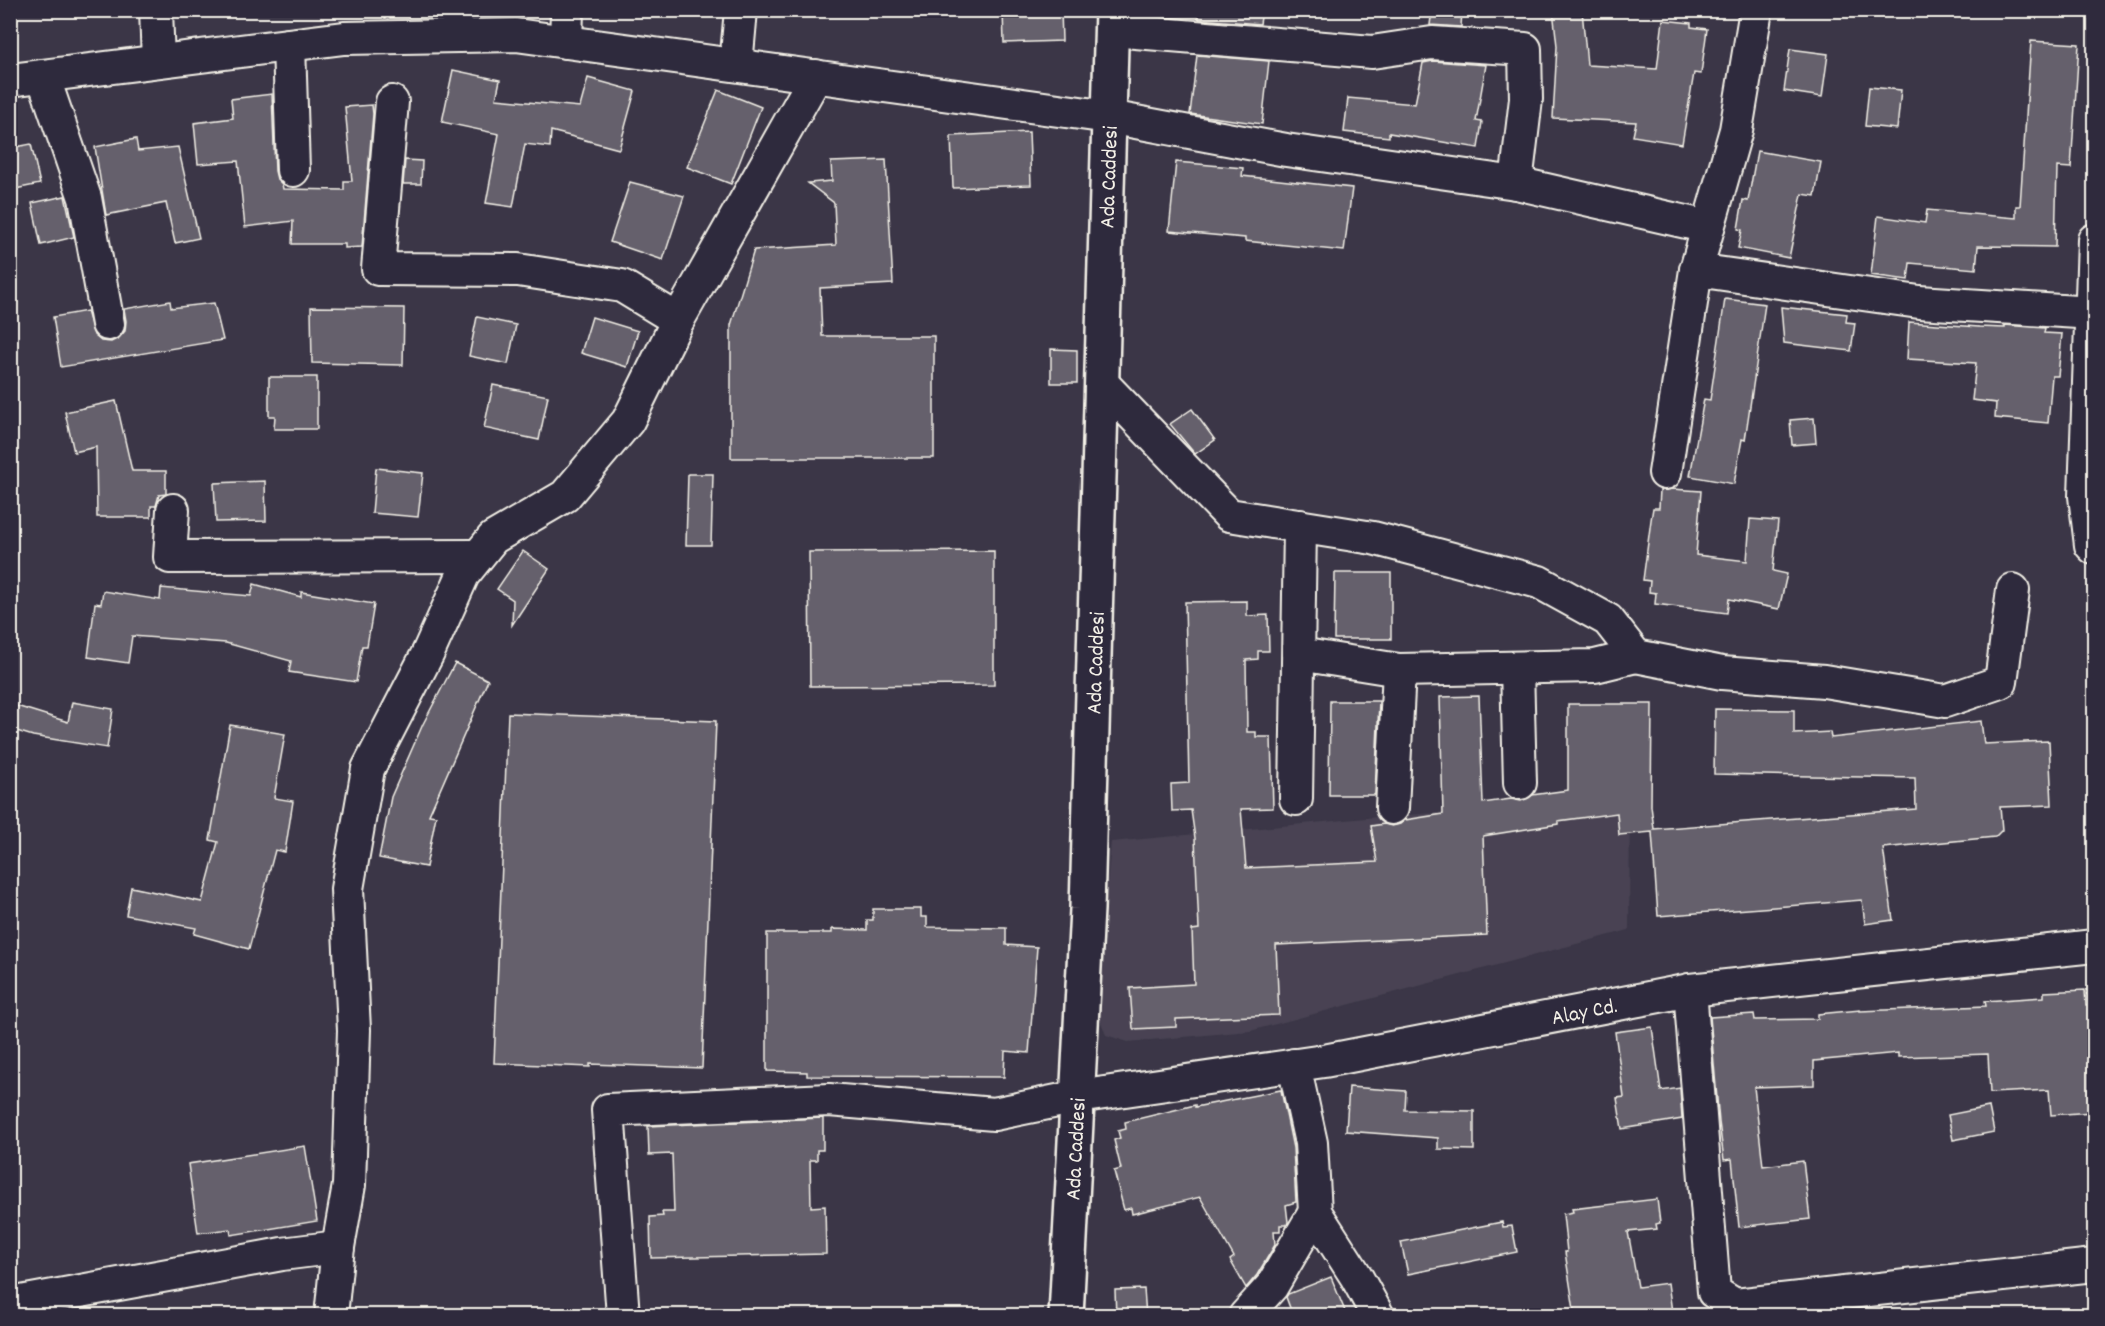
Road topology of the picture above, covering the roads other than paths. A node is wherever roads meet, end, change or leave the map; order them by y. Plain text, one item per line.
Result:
1 (156, 10) edge
2 (567, 10) edge
3 (741, 10) edge
4 (1756, 10) edge
5 (1112, 20) edge
6 (566, 42) junction
7 (289, 45) junction
8 (158, 61) junction
9 (736, 65) junction
10 (20, 75) edge
11 (816, 76) junction
12 (392, 102) dead end
13 (1109, 117) junction
14 (293, 170) dead end
15 (1516, 183) junction
16 (1708, 227) junction
17 (2094, 240) edge
18 (1696, 270) junction
19 (2094, 313) edge
20 (678, 320) junction
21 (108, 324) dead end
22 (1102, 383) junction
23 (1665, 473) dead end
24 (173, 510) dead end
25 (1300, 526) junction
26 (2094, 548) edge
27 (478, 556) junction
28 (2013, 590) dead end
29 (1299, 654) junction
30 (1636, 656) junction
31 (1517, 668) junction
32 (1399, 670) junction
33 (1520, 783) dead end
34 (1296, 799) dead end
35 (1392, 808) dead end
36 (2094, 946) edge
37 (1690, 990) junction
38 (1294, 1065) junction
39 (1077, 1097) junction
40 (1315, 1212) junction
41 (338, 1247) junction
42 (2094, 1265) edge
43 (10, 1304) edge
44 (332, 1316) edge
45 (623, 1316) edge
46 (1066, 1316) edge
47 (1245, 1316) edge
48 (1378, 1316) edge

1 - 8 street
2 - 6 street
3 - 9 street
4 - 16 street
5 - 13 main road, Ada Caddesi
5 - 15 street
6 - 7 street
6 - 9 street
7 - 8 street
7 - 14 street
8 - 10 street
9 - 11 street
10 - 21 street
11 - 13 street
11 - 20 street
12 - 20 street
13 - 15 street
13 - 22 main road, Ada Caddesi
15 - 16 street
16 - 18 street
17 - 19 street
18 - 19 street
18 - 23 street
19 - 26 street
20 - 27 street
22 - 25 street
22 - 39 main road, Ada Caddesi
24 - 27 street
25 - 29 street
25 - 30 street
27 - 41 street
28 - 30 street
29 - 32 street
29 - 34 street
30 - 31 street
31 - 32 street
31 - 33 street
32 - 35 street
36 - 37 street, Alay Cd.
37 - 38 street, Alay Cd.
37 - 42 street
38 - 39 street, Alay Cd.
38 - 40 street
39 - 45 street, Alay Cd.
39 - 46 main road, Ada Caddesi
40 - 47 street
40 - 48 street
41 - 43 street
41 - 44 street

